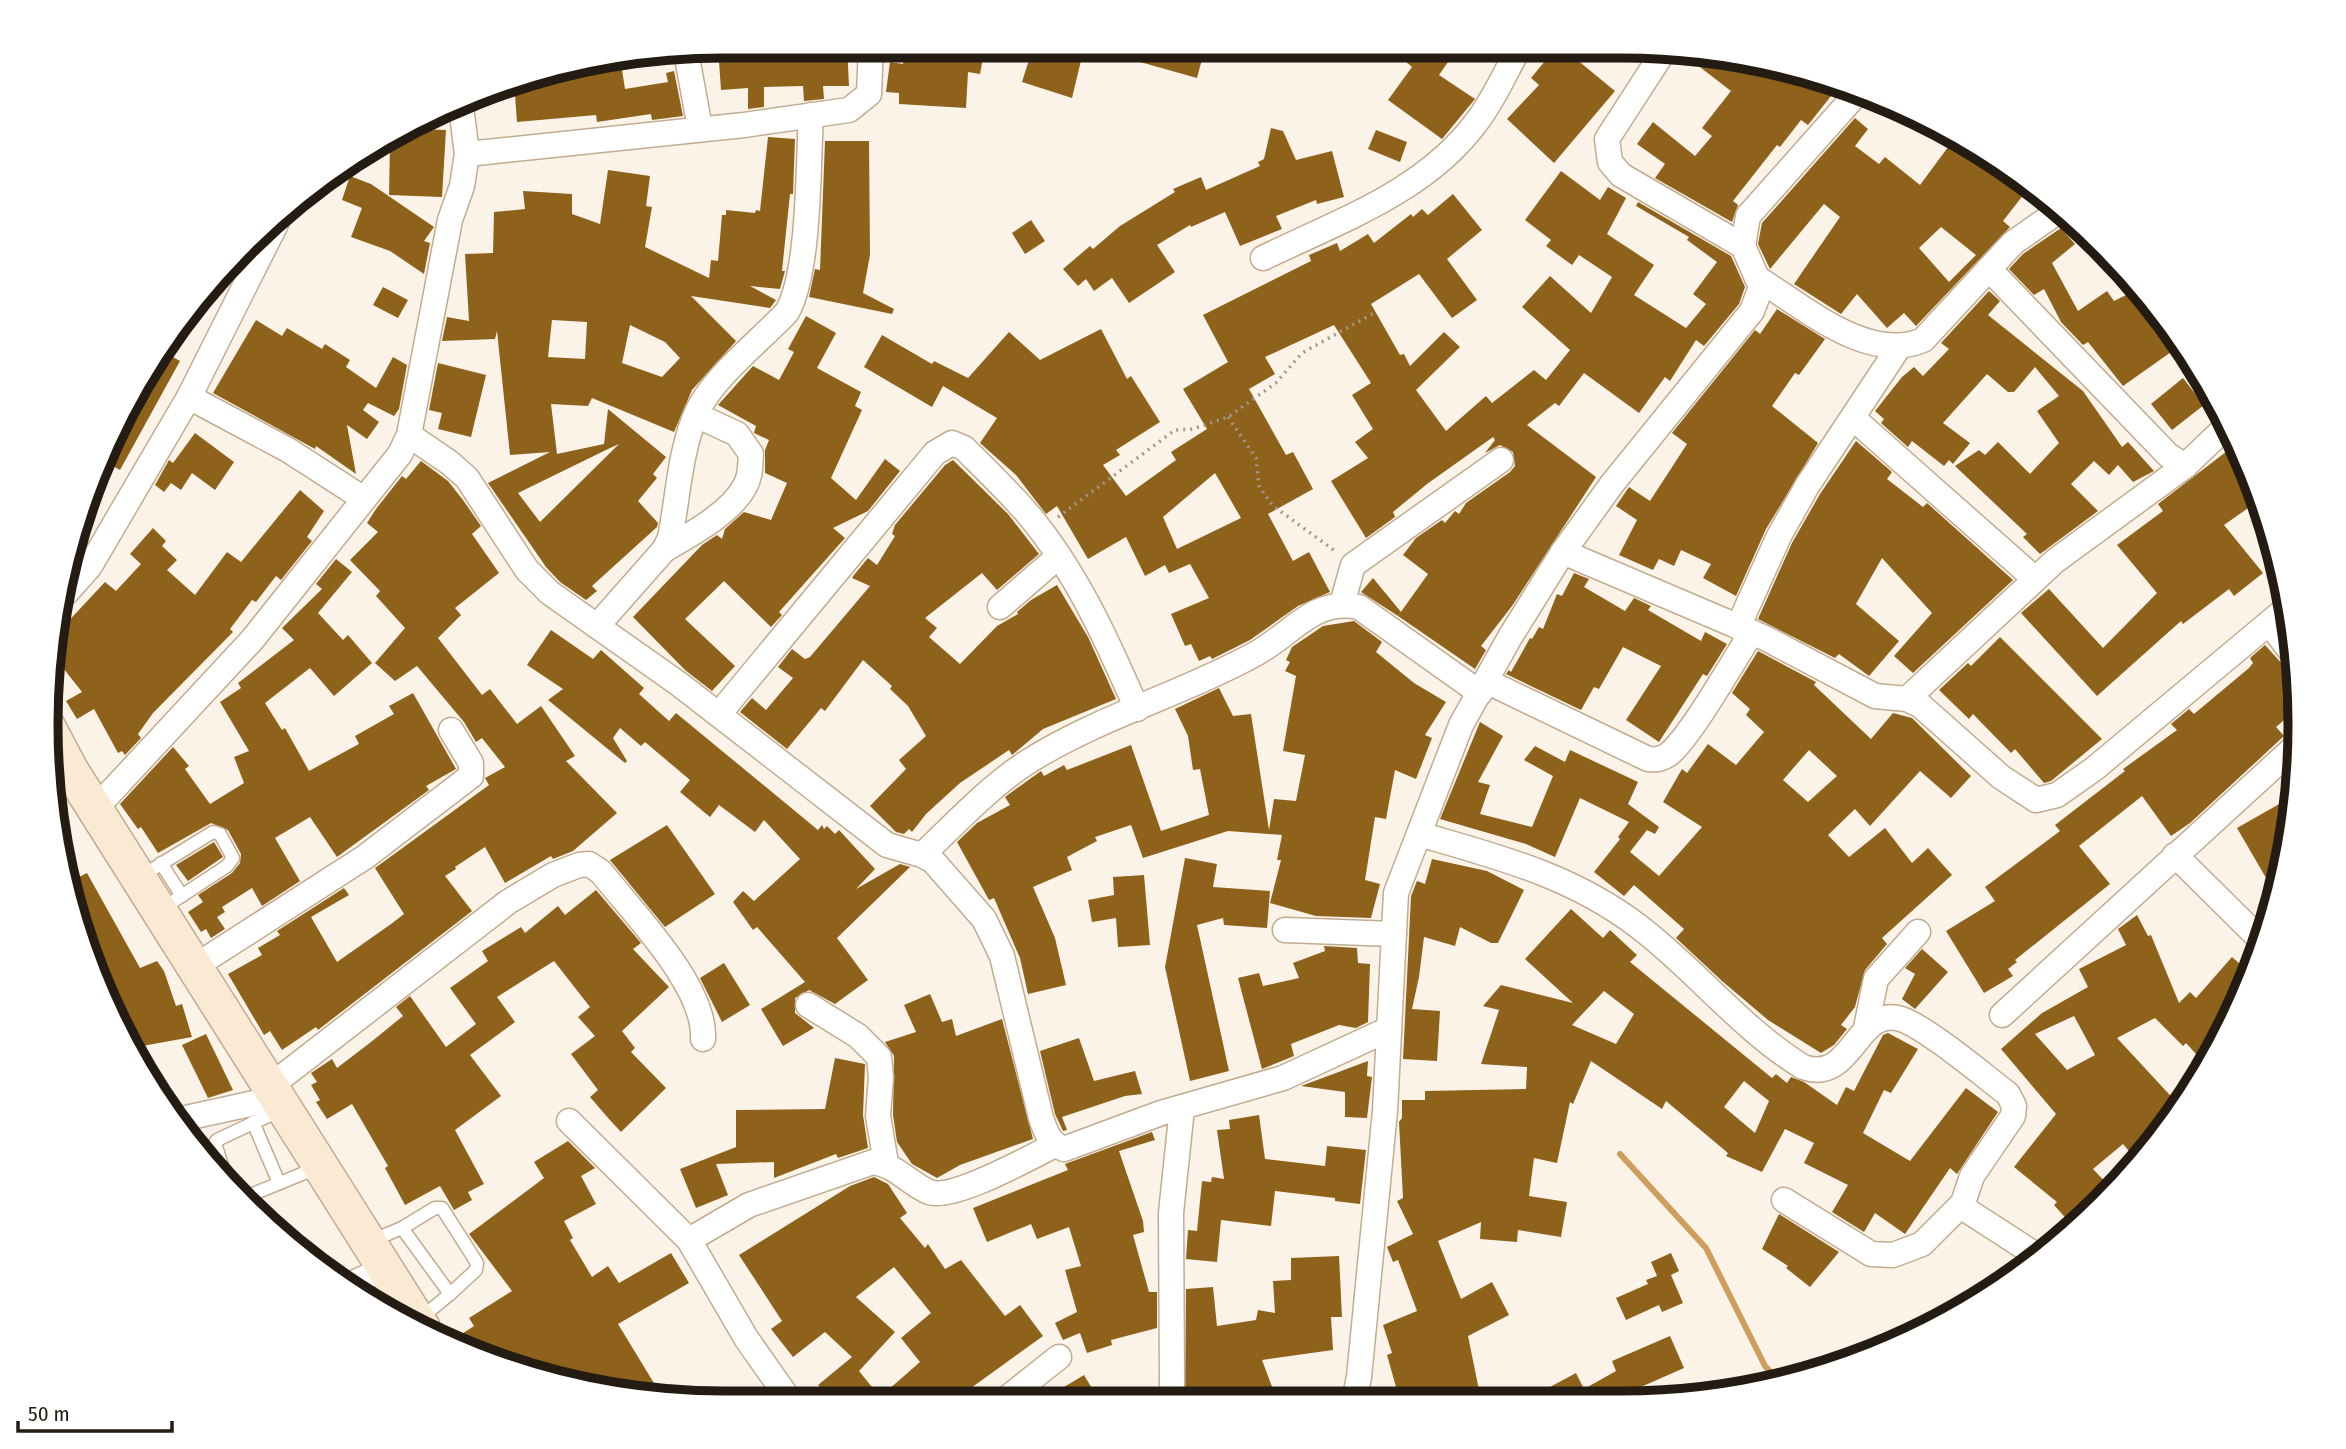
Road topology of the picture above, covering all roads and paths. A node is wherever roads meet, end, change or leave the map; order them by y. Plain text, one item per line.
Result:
1 (870, 58) edge
2 (1513, 58) edge
3 (687, 59) edge
4 (1659, 59) edge
5 (1852, 99) edge
6 (462, 112) edge
7 (811, 115) junction
8 (700, 128) junction
9 (467, 153) junction
10 (2051, 215) edge
11 (267, 240) edge
12 (1743, 246) junction
13 (1264, 258) dead end
14 (1989, 269) junction
15 (1757, 278) junction
16 (1374, 313) dead end
17 (1899, 347) junction
18 (189, 397) junction
19 (696, 415) junction
20 (1228, 417) junction
21 (1853, 418) junction
22 (2220, 432) edge
23 (409, 435) junction
24 (1501, 460) dead end
25 (2185, 466) junction
26 (364, 499) junction
27 (1039, 530) junction
28 (664, 550) junction
29 (1563, 552) junction
30 (1059, 556) junction
31 (1353, 565) junction
32 (2035, 579) junction
33 (73, 585) edge
34 (1342, 604) junction
35 (1000, 607) dead end
36 (2279, 615) edge
37 (597, 626) junction
38 (1745, 629) junction
39 (1483, 687) junction
40 (1907, 698) junction
41 (1137, 709) junction
42 (719, 714) junction
43 (451, 730) dead end
44 (2287, 754) edge
45 (62, 771) edge
46 (95, 809) junction
47 (1419, 834) junction
48 (922, 855) junction
49 (2175, 855) junction
50 (150, 870) junction
51 (171, 903) junction
52 (1285, 930) dead end
53 (1918, 932) dead end
54 (1394, 934) junction
55 (2255, 934) edge
56 (194, 967) junction
57 (808, 1005) dead end
58 (2002, 1014) dead end
59 (1866, 1028) junction
60 (1389, 1029) junction
61 (703, 1039) dead end
62 (271, 1104) junction
63 (1182, 1108) junction
64 (187, 1118) edge
65 (569, 1121) dead end
66 (1055, 1145) junction
67 (220, 1161) edge
68 (886, 1163) junction
69 (320, 1167) junction
70 (279, 1183) junction
71 (252, 1194) edge
72 (1784, 1200) dead end
73 (1963, 1203) junction
74 (402, 1228) junction
75 (689, 1240) junction
76 (2030, 1251) edge
77 (376, 1256) junction
78 (354, 1279) edge
79 (450, 1294) junction
80 (413, 1313) edge
81 (425, 1319) edge
82 (1059, 1357) dead end
83 (1172, 1384) dead end
84 (783, 1391) edge
85 (1016, 1391) edge
86 (1356, 1391) edge

1 - 7 street
2 - 13 street
3 - 8 street
4 - 12 street
5 - 12 street
6 - 9 street
7 - 8 street
7 - 19 street
8 - 9 street
9 - 23 street
10 - 14 street
11 - 18 street
12 - 15 street
14 - 17 street
14 - 25 street
15 - 17 street
15 - 29 street
16 - 20 path
17 - 21 street
18 - 26 street
18 - 33 street
19 - 28 street
19 - 28 street
20 - 27 path
20 - 31 path
21 - 32 street
21 - 38 street
22 - 25 street
23 - 26 street
23 - 37 street
24 - 31 street
25 - 32 street
26 - 46 street
27 - 30 street
27 - 42 street
28 - 37 street
29 - 38 street
29 - 39 street
30 - 35 street
30 - 41 street
31 - 34 street
32 - 40 street
34 - 39 street
34 - 41 street
36 - 40 street
37 - 42 street
38 - 39 street
38 - 40 street
39 - 47 street
41 - 48 street
42 - 48 street
43 - 56 street
44 - 49 street
45 - 46 main road
46 - 50 main road
47 - 54 street
47 - 59 street
48 - 66 street
49 - 55 street
49 - 58 street
50 - 51 main road
50 - 51 lane
51 - 56 main road
52 - 54 street
53 - 59 street
54 - 60 street
56 - 62 main road
57 - 68 street
59 - 73 street
60 - 63 street
60 - 86 street
61 - 62 street
62 - 64 street
62 - 67 lane
62 - 69 main road
62 - 70 lane
63 - 66 street
63 - 83 street
65 - 75 street
66 - 68 street
68 - 75 street
69 - 70 lane
69 - 77 main road
70 - 71 lane
72 - 73 street
73 - 76 street
74 - 77 lane
74 - 79 lane
74 - 79 lane
75 - 84 street
77 - 78 street
77 - 80 main road
79 - 81 lane
82 - 85 street

